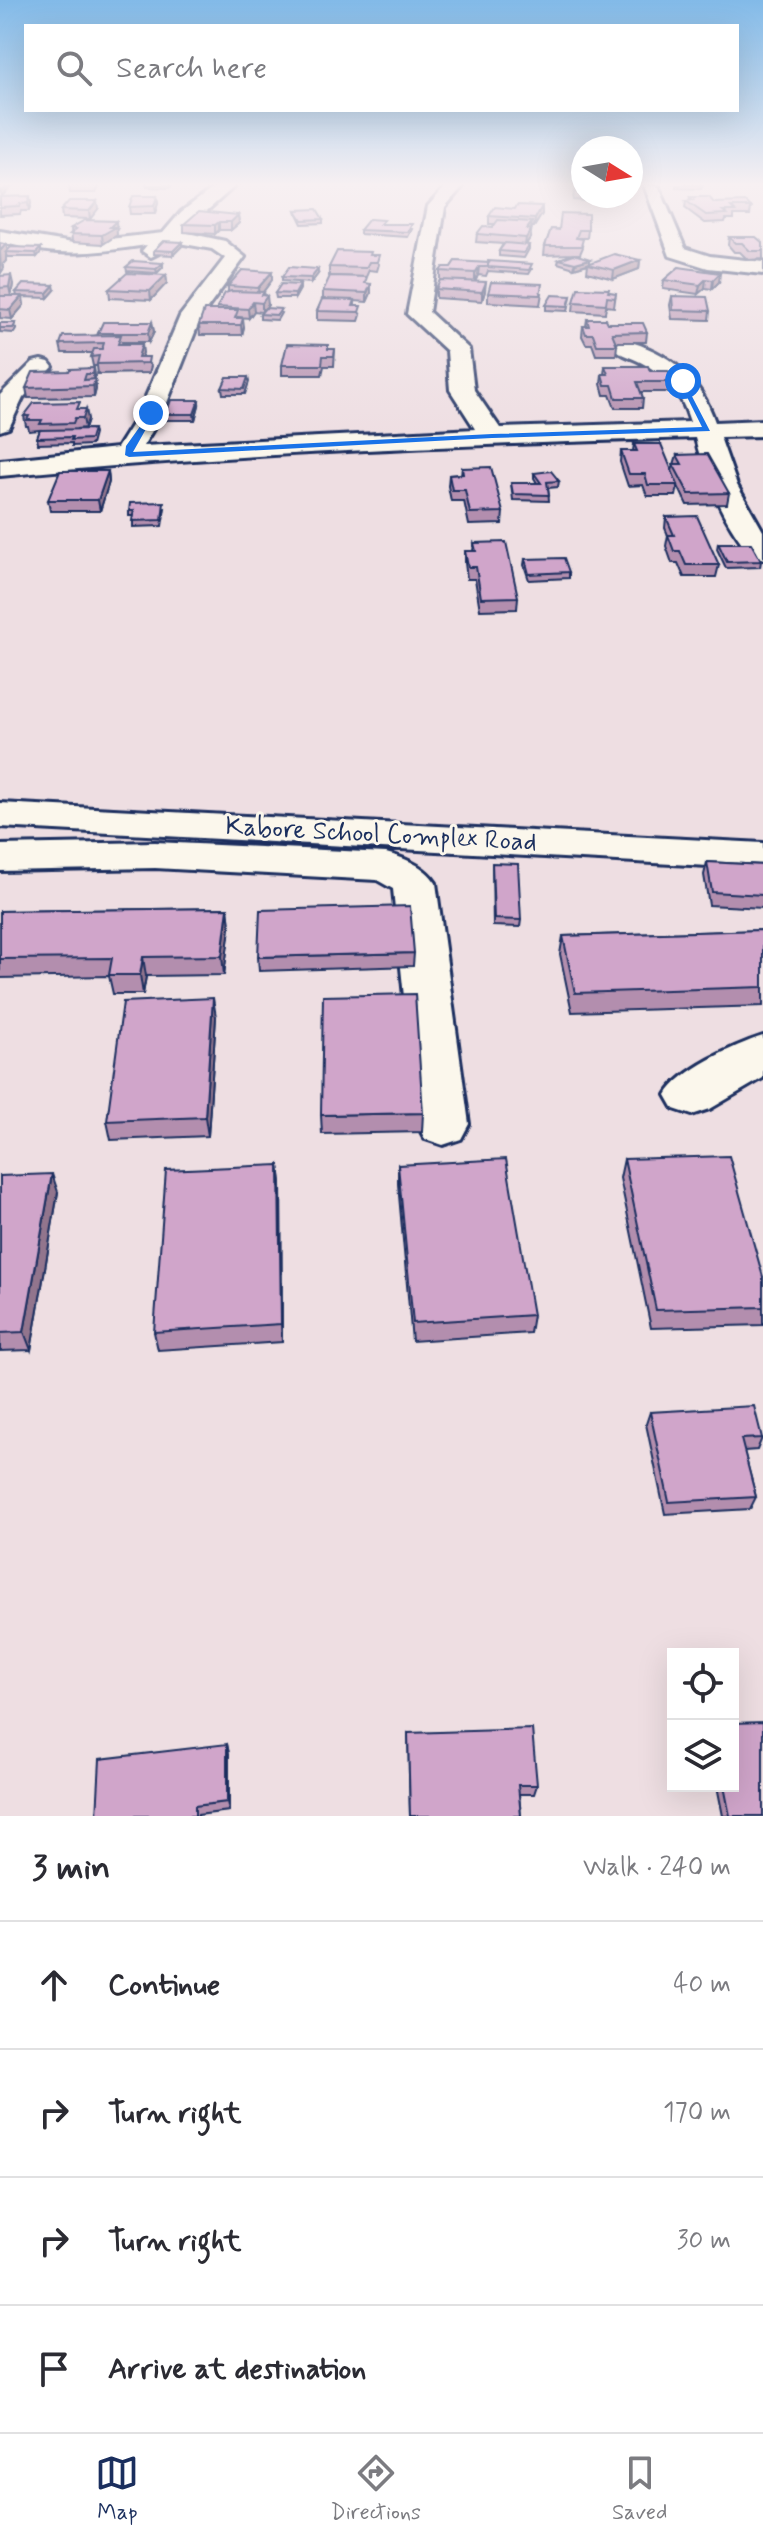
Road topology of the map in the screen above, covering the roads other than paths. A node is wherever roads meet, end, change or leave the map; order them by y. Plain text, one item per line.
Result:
1 (226, 270) edge
2 (426, 270) edge
3 (624, 347) edge
4 (41, 367) dead end
5 (0, 423) edge
6 (763, 428) edge
7 (707, 429) junction
8 (492, 436) junction
9 (0, 442) edge
10 (129, 455) junction
11 (33, 466) junction
12 (0, 468) edge
13 (763, 550) edge
14 (0, 815) edge
15 (763, 856) edge
16 (0, 858) edge
17 (763, 1055) edge
18 (692, 1095) dead end
19 (443, 1124) dead end

1 - 10 street
2 - 8 street
3 - 7 street
4 - 5 street
6 - 7 street
7 - 8 street
7 - 13 street
8 - 10 street
9 - 11 street
10 - 11 street
11 - 12 street
14 - 15 street, Kabore School Complex Road
16 - 19 street
17 - 18 street

